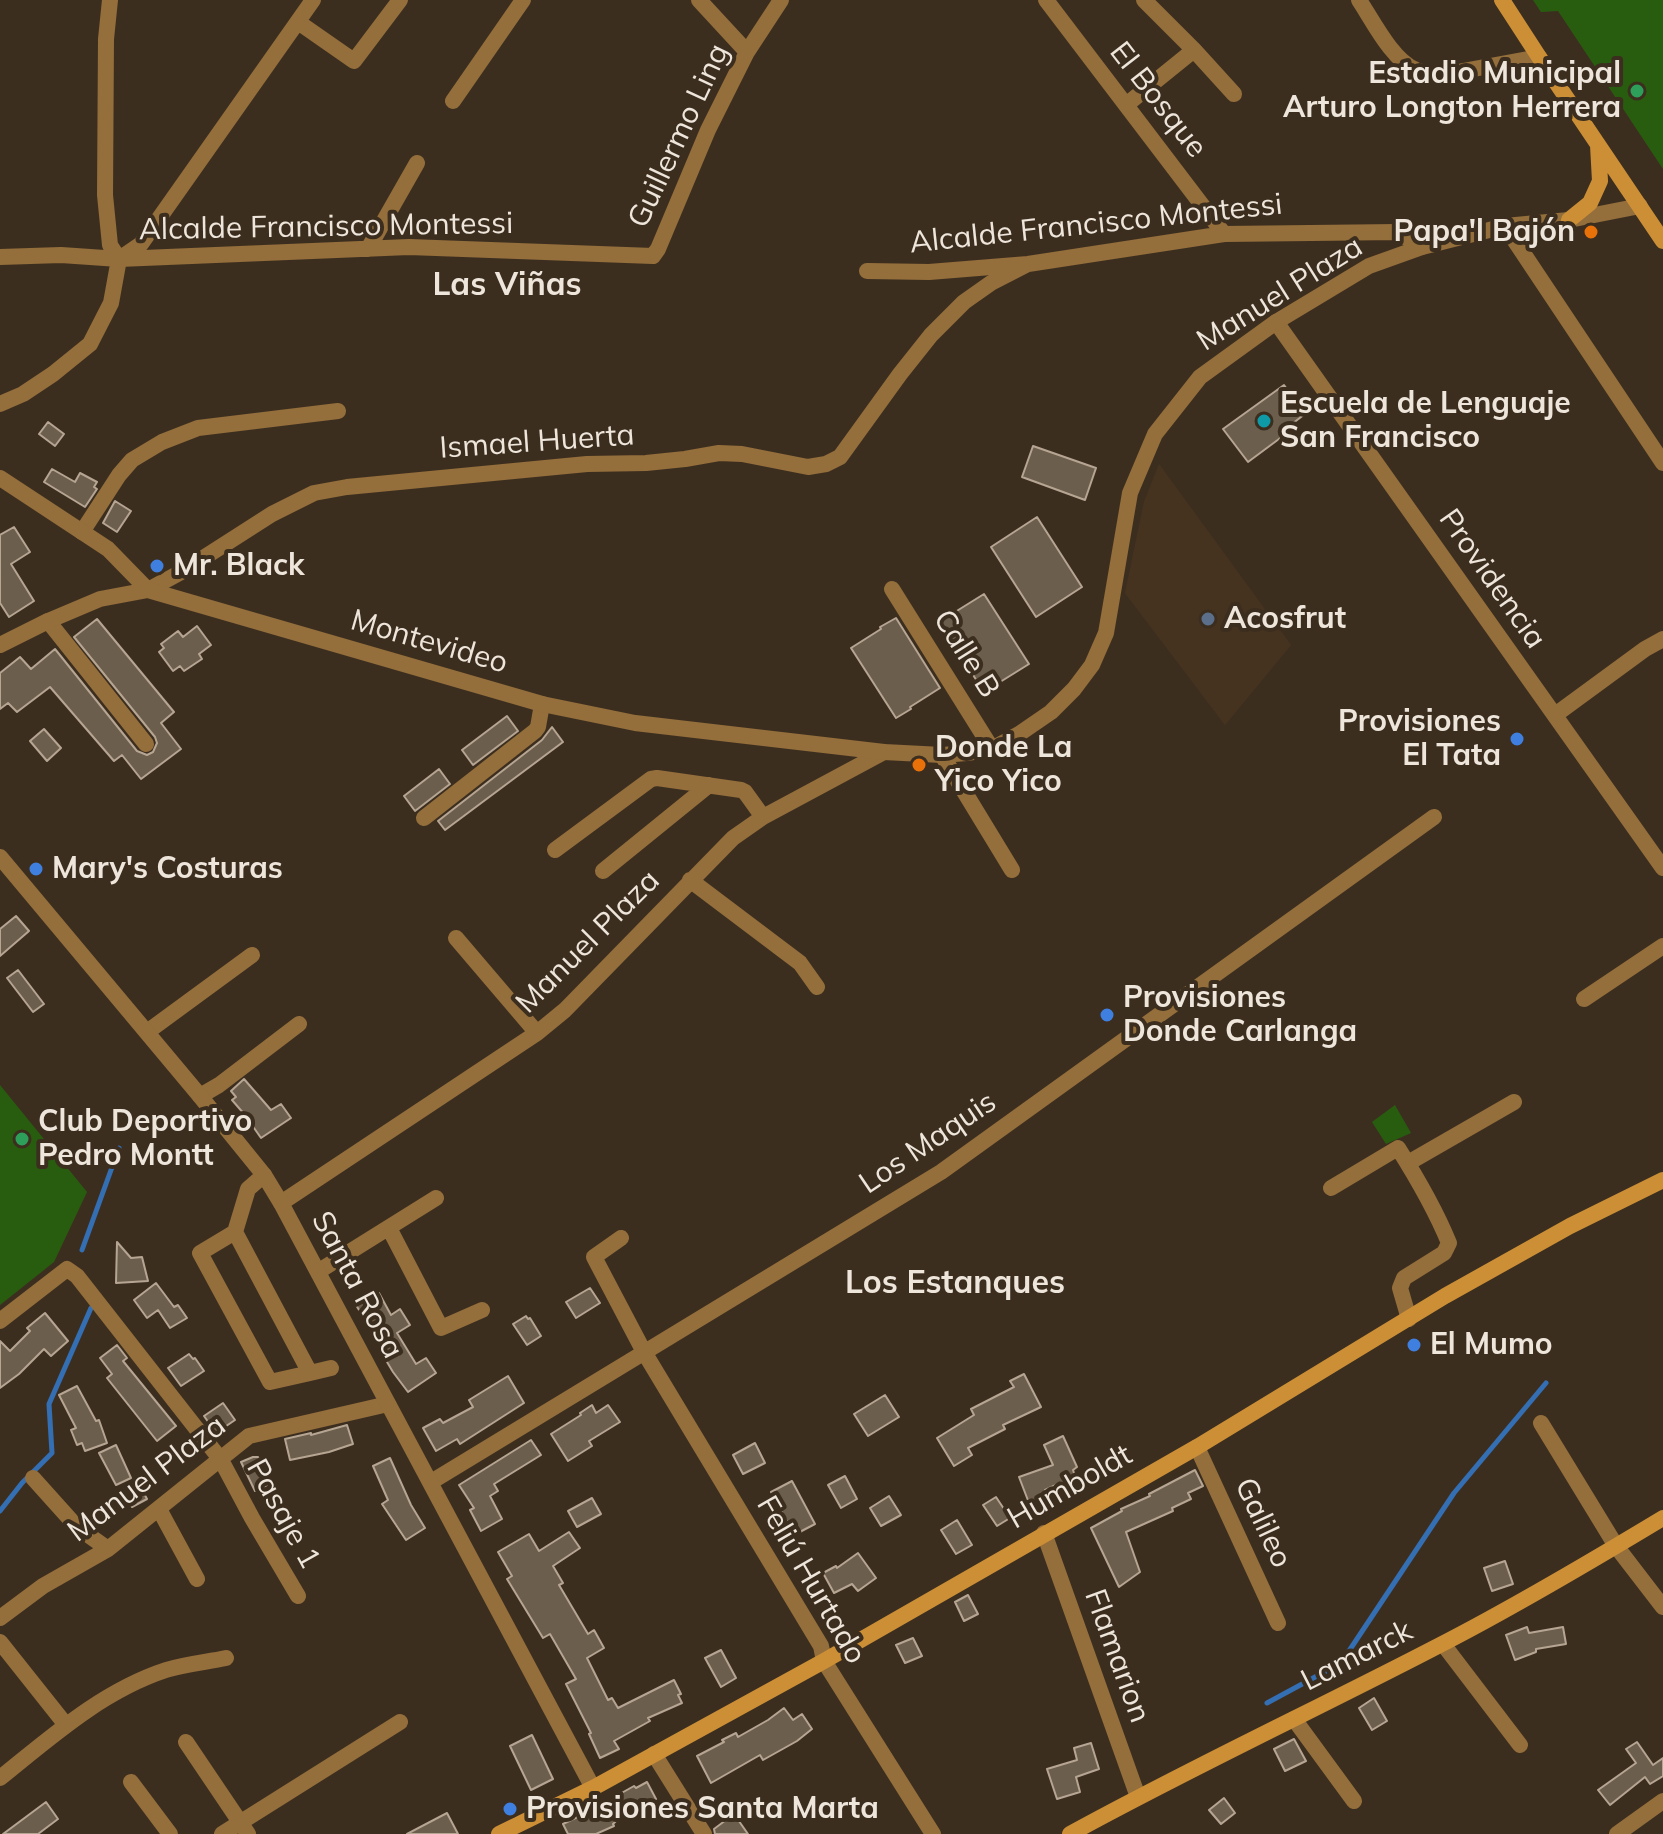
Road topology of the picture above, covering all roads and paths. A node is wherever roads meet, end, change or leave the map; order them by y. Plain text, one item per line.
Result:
1 (110, 0) edge
2 (313, 0) edge
3 (400, 0) edge
4 (523, 0) edge
5 (699, 0) edge
6 (781, 0) edge
7 (1046, 0) edge
8 (1144, 0) edge
9 (1359, 0) edge
10 (1502, 0) edge
11 (298, 22) junction
12 (1194, 50) junction
13 (747, 52) junction
14 (1539, 57) junction
15 (1234, 94) dead end
16 (453, 101) dead end
17 (1126, 105) junction
18 (1597, 143) junction
19 (417, 163) dead end
20 (1640, 206) junction
21 (1569, 220) junction
22 (1505, 226) junction
23 (1224, 234) junction
24 (1663, 241) edge
25 (1422, 247) junction
26 (368, 249) junction
27 (653, 256) joint
28 (0, 257) edge
29 (119, 259) junction
30 (1028, 264) junction
31 (867, 271) dead end
32 (1276, 322) junction
33 (0, 404) edge
34 (338, 411) dead end
35 (1663, 463) edge
36 (0, 478) edge
37 (82, 532) junction
38 (892, 589) dead end
39 (148, 590) junction
40 (48, 621) junction
41 (1663, 639) edge
42 (0, 645) edge
43 (542, 704) junction
44 (1555, 715) junction
45 (146, 744) dead end
46 (992, 749) junction
47 (884, 752) junction
48 (942, 755) junction
49 (709, 785) junction
50 (763, 817) junction
51 (1434, 817) dead end
52 (424, 818) dead end
53 (555, 850) dead end
54 (0, 857) edge
55 (1663, 868) edge
56 (1012, 870) dead end
57 (603, 871) dead end
58 (690, 880) junction
59 (456, 938) dead end
60 (1663, 946) edge
61 (252, 955) dead end
62 (817, 987) dead end
63 (1584, 999) dead end
64 (299, 1024) dead end
65 (147, 1032) junction
66 (537, 1033) junction
67 (200, 1096) junction
68 (1514, 1102) dead end
69 (1408, 1163) junction
70 (264, 1175) junction
71 (1663, 1180) edge
72 (1331, 1188) dead end
73 (436, 1198) dead end
74 (281, 1203) junction
75 (389, 1228) junction
76 (235, 1232) junction
77 (621, 1238) dead end
78 (319, 1271) junction
79 (482, 1310) dead end
80 (1409, 1319) junction
81 (0, 1321) edge
82 (644, 1352) junction
83 (331, 1368) dead end
84 (310, 1373) junction
85 (388, 1404) junction
86 (1541, 1423) dead end
87 (1197, 1447) junction
88 (221, 1460) junction
89 (33, 1478) dead end
90 (431, 1482) junction
91 (159, 1509) junction
92 (1663, 1518) edge
93 (1044, 1533) junction
94 (1616, 1546) junction
95 (108, 1549) junction
96 (197, 1579) dead end
97 (298, 1596) dead end
98 (1663, 1607) edge
99 (0, 1618) edge
100 (1278, 1623) dead end
101 (0, 1642) edge
102 (1443, 1644) junction
103 (226, 1658) dead end
104 (824, 1661) junction
105 (1294, 1719) junction
106 (400, 1722) dead end
107 (66, 1725) junction
108 (186, 1742) dead end
109 (1520, 1745) dead end
110 (654, 1754) junction
111 (0, 1778) edge
112 (131, 1782) dead end
113 (593, 1788) junction
114 (1138, 1797) junction
115 (1354, 1801) dead end
116 (1663, 1801) edge
117 (244, 1828) edge
118 (529, 1828) edge
119 (170, 1834) edge
120 (222, 1834) edge
121 (499, 1834) edge
122 (704, 1834) edge
123 (933, 1834) edge
124 (1070, 1834) edge
125 (1617, 1834) edge

1 - 29 street
2 - 11 street
3 - 11 street
4 - 16 street
5 - 13 street
6 - 13 street, Guillermo Ling
7 - 17 street, El Bosque
8 - 12 street
9 - 14 street
10 - 14 main road
11 - 29 street
12 - 15 street
12 - 17 street
13 - 27 street, Guillermo Ling
14 - 18 main road
17 - 23 street, El Bosque
18 - 20 main road
18 - 21 main road
19 - 26 street
20 - 21 street, Manuel Plaza
20 - 24 main road
21 - 22 street, Manuel Plaza
22 - 25 street, Manuel Plaza
22 - 35 street
23 - 25 street, Alcalde Francisco Montessi
23 - 30 street, Alcalde Francisco Montessi
25 - 32 street, Manuel Plaza
26 - 27 street, Alcalde Francisco Montessi
26 - 29 street, Alcalde Francisco Montessi
28 - 29 street, Alcalde Francisco Montessi
29 - 33 street
30 - 31 street, Alcalde Francisco Montessi
30 - 39 street, Ismael Huerta
32 - 44 street, Providencia
32 - 46 street, Manuel Plaza
34 - 37 street
36 - 37 street, Montevideo
37 - 39 street, Montevideo
38 - 46 street, Calle B
39 - 40 street, Ismael Huerta
39 - 43 street, Montevideo
40 - 42 street, Ismael Huerta
40 - 45 street
41 - 44 street
43 - 47 street, Montevideo
43 - 52 street
44 - 55 street, Providencia
46 - 48 street, Manuel Plaza
47 - 48 street, Manuel Plaza
47 - 50 street, Manuel Plaza
48 - 56 street
49 - 50 street
49 - 53 street
49 - 57 street
50 - 58 street, Manuel Plaza
51 - 82 street, Los Maquis
54 - 65 street, Santa Rosa
58 - 62 street
58 - 66 street, Manuel Plaza
59 - 66 street
60 - 63 street
61 - 65 street
64 - 67 street
65 - 67 street, Santa Rosa
66 - 74 street, Manuel Plaza
67 - 70 street, Santa Rosa
68 - 69 street
69 - 72 street
69 - 80 street
70 - 74 street, Santa Rosa
70 - 76 street
71 - 80 main road, Humboldt
73 - 75 street
74 - 78 street, Santa Rosa
75 - 78 street
75 - 79 street
76 - 84 street
76 - 84 street
77 - 82 street, Feliú Hurtado
78 - 85 street, Santa Rosa
80 - 87 main road, Humboldt
81 - 88 street, Pasaje 1
82 - 90 street, Los Maquis
82 - 104 street, Feliú Hurtado
83 - 84 street
85 - 88 street, Manuel Plaza
85 - 90 street, Santa Rosa
86 - 94 street
87 - 93 main road, Humboldt
87 - 100 street, Galileo
88 - 91 street, Manuel Plaza
88 - 97 street, Pasaje 1
89 - 95 street
90 - 113 street, Santa Rosa
91 - 95 street, Manuel Plaza
91 - 96 street
92 - 94 main road, Lamarck
93 - 104 main road, Humboldt
93 - 114 street, Flamarion
94 - 98 street
94 - 102 main road, Lamarck
95 - 99 street, Manuel Plaza
101 - 107 street
102 - 105 main road, Lamarck
102 - 109 street
103 - 107 street
104 - 110 main road, Humboldt
104 - 123 street, Feliú Hurtado
105 - 114 main road, Lamarck
105 - 115 street
106 - 117 street
107 - 111 street
108 - 117 street
110 - 113 main road, Humboldt
110 - 122 street
112 - 119 street
113 - 118 main road, Humboldt
114 - 124 main road, Lamarck
116 - 125 street
117 - 120 street
118 - 121 main road, Humboldt

